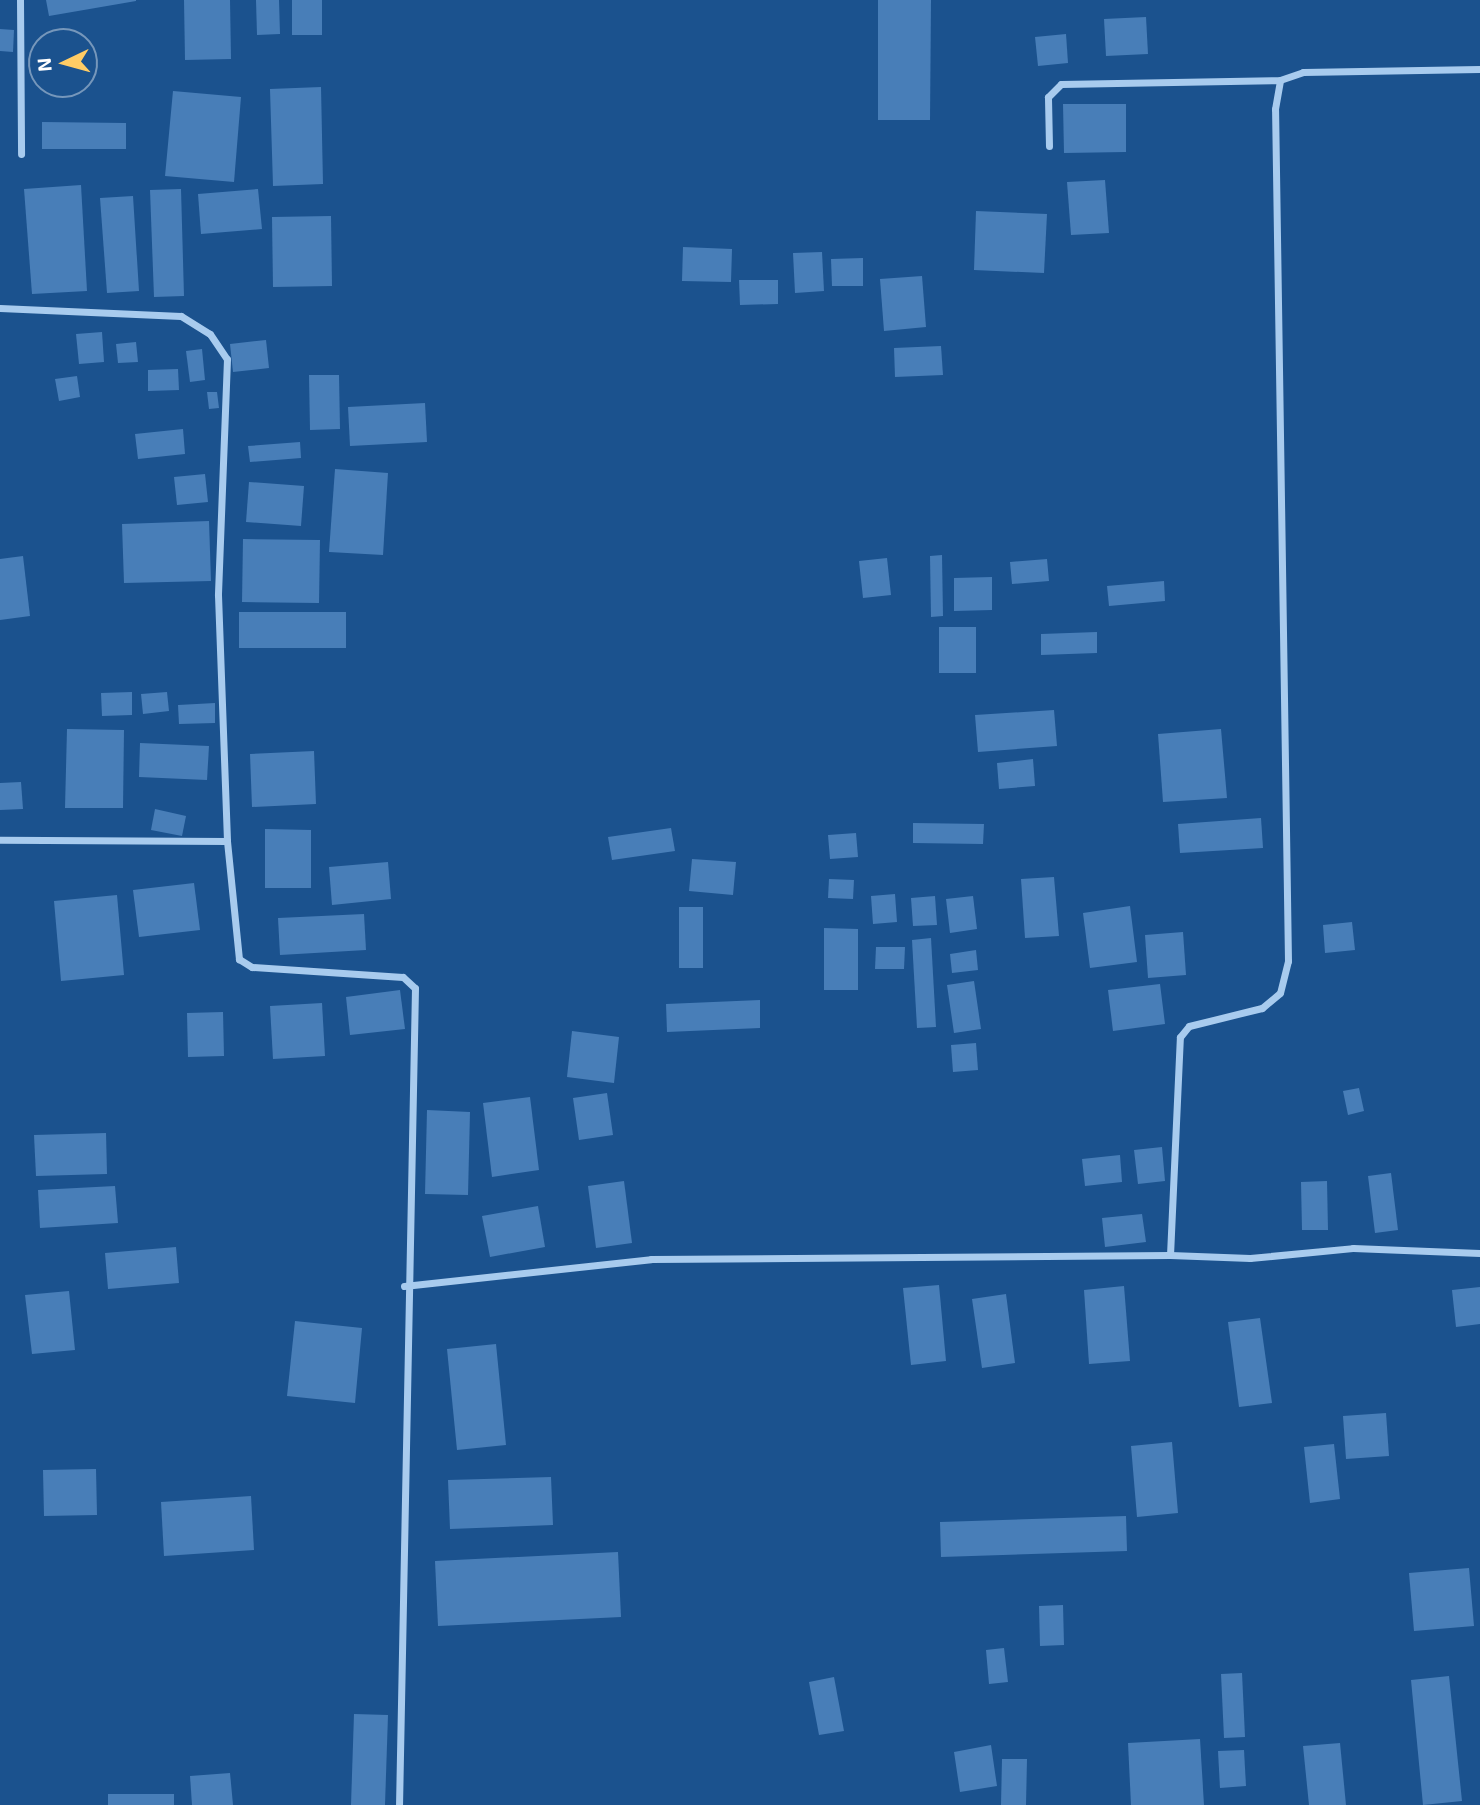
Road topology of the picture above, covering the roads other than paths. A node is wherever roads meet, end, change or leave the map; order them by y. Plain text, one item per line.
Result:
1 (20, 0) edge
2 (1480, 69) edge
3 (1280, 80) junction
4 (1049, 146) dead end
5 (21, 154) dead end
6 (0, 308) edge
7 (0, 840) edge
8 (227, 841) junction
9 (1480, 1253) edge
10 (1170, 1255) junction
11 (404, 1286) junction
12 (400, 1805) edge

1 - 5 street
2 - 3 street
3 - 4 street
3 - 10 street
6 - 8 street
7 - 8 street
8 - 11 street
9 - 10 street
10 - 11 street
11 - 12 street

